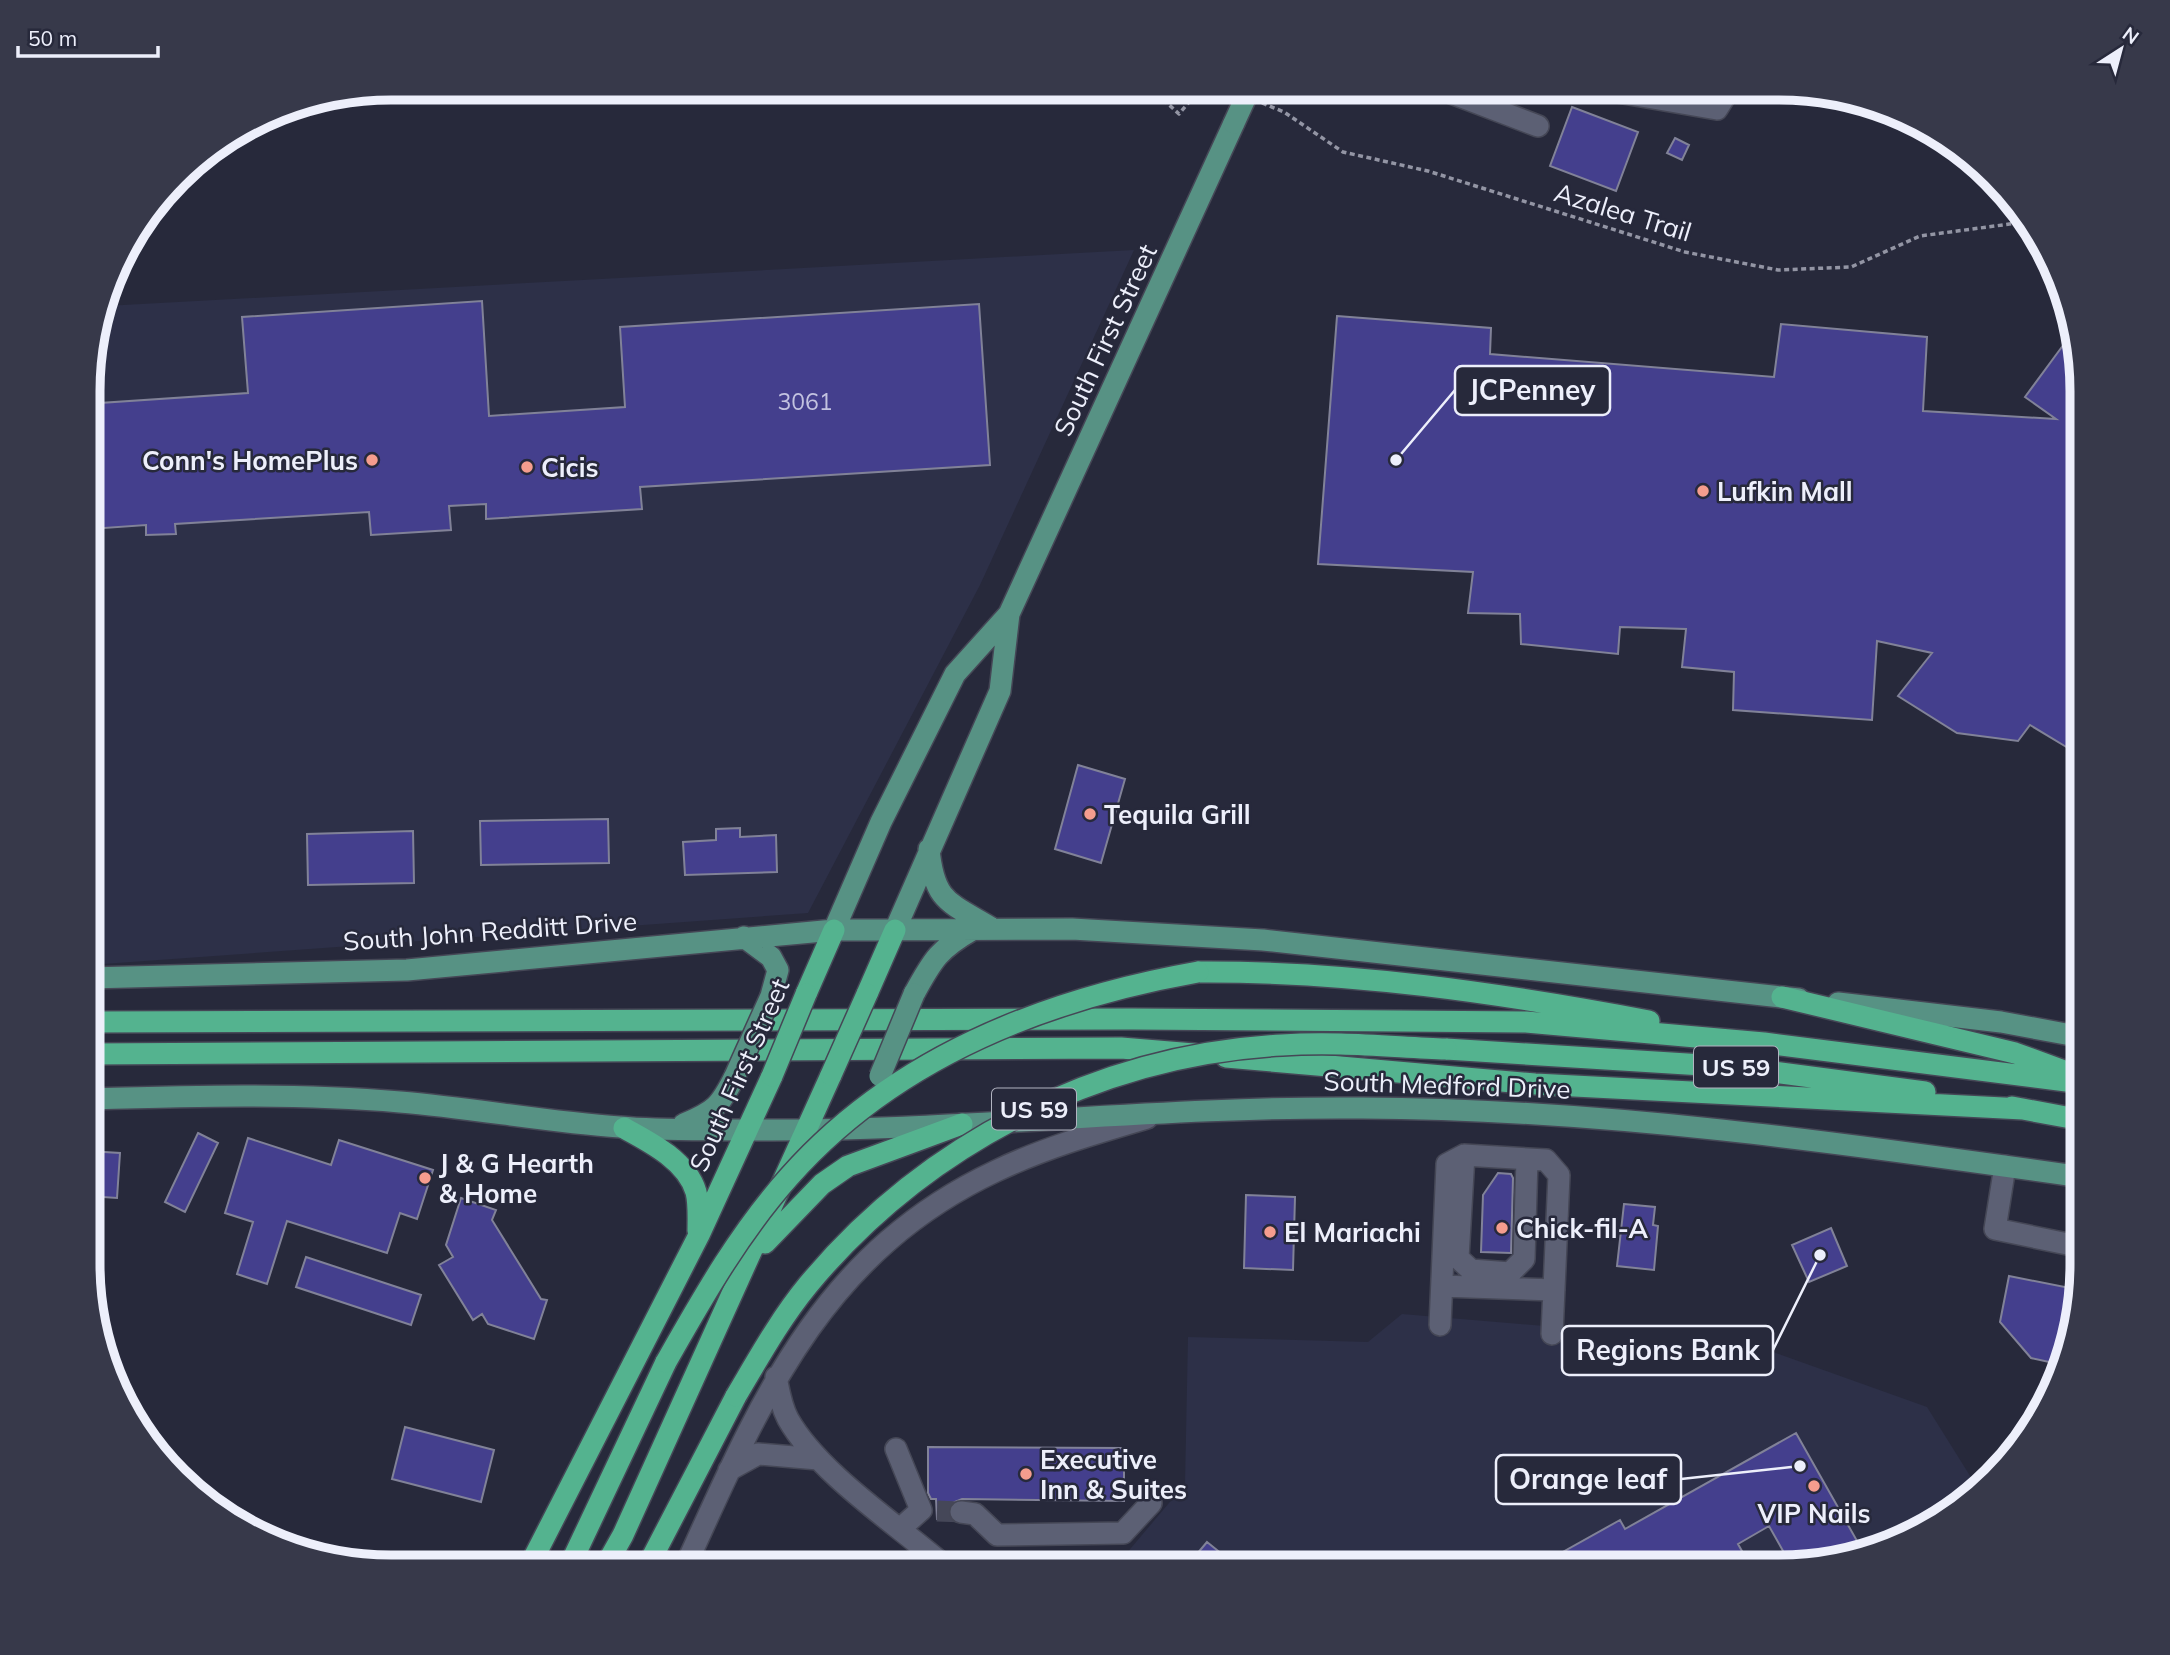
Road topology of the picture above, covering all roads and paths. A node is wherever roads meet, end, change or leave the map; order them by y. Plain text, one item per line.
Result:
1 (1164, 100) edge
2 (1191, 100) edge
3 (1251, 100) edge
4 (1263, 100) edge
5 (1469, 100) edge
6 (1664, 100) edge
7 (1723, 100) edge
8 (1538, 127) dead end
9 (2017, 223) edge
10 (1009, 614) junction
11 (929, 848) junction
12 (984, 928) junction
13 (834, 930) junction
14 (895, 930) junction
15 (744, 937) junction
16 (100, 978) edge
17 (1782, 997) junction
18 (100, 1022) edge
19 (2070, 1035) edge
20 (1764, 1043) junction
21 (100, 1054) edge
22 (2070, 1073) edge
23 (2070, 1081) edge
24 (100, 1099) edge
25 (2023, 1109) junction
26 (1169, 1111) junction
27 (2070, 1118) edge
28 (962, 1124) junction
29 (676, 1127) junction
30 (885, 1127) junction
31 (624, 1128) junction
32 (749, 1130) junction
33 (808, 1130) junction
34 (1464, 1155) junction
35 (1527, 1159) junction
36 (2005, 1166) junction
37 (2070, 1175) edge
38 (699, 1235) junction
39 (2070, 1244) edge
40 (746, 1267) junction
41 (1442, 1286) junction
42 (1554, 1290) junction
43 (1440, 1325) dead end
44 (1552, 1334) dead end
45 (776, 1377) junction
46 (896, 1450) dead end
47 (818, 1459) junction
48 (729, 1470) junction
49 (1151, 1503) dead end
50 (961, 1512) tunnel mouth
51 (901, 1528) junction
52 (535, 1555) edge
53 (575, 1555) edge
54 (611, 1555) edge
55 (653, 1555) edge
56 (690, 1555) edge
57 (932, 1555) edge

1 - 2 path
3 - 10 main road, South First Street, bridge
4 - 9 path, Azalea Trail
5 - 8 street
6 - 7 street
10 - 11 main road, South First Street
10 - 13 main road, South First Street
11 - 12 main road
11 - 14 main road, South First Street
12 - 14 main road
12 - 17 main road
12 - 30 main road, bridge
13 - 14 main road, South John Redditt Drive
13 - 15 main road, South John Redditt Drive
13 - 32 highway, South First Street, bridge
14 - 33 highway, South First Street, bridge
15 - 16 main road, South John Redditt Drive
15 - 29 main road, bridge
17 - 19 main road
17 - 22 highway
18 - 20 highway
20 - 23 highway, US 59
20 - 53 highway, US 59, bridge
21 - 25 highway
24 - 31 main road
25 - 27 highway, US 59
25 - 55 highway, US 59, bridge
26 - 28 main road, South Medford Drive
26 - 36 main road, South Medford Drive
26 - 45 street
28 - 30 main road, South Medford Drive
28 - 40 highway
29 - 31 main road
29 - 32 main road
30 - 33 main road, South Medford Drive
31 - 38 highway
32 - 33 main road
32 - 38 highway, South First Street
33 - 40 highway, South First Street
34 - 35 street
34 - 35 street
34 - 41 street
35 - 42 street
36 - 37 main road, South Medford Drive
36 - 39 street
38 - 52 highway, South First Street
40 - 54 highway, South First Street
41 - 42 street
41 - 43 street
42 - 44 street
45 - 47 street
45 - 48 street
46 - 51 street
47 - 48 street
47 - 51 street
48 - 56 street
49 - 50 street
51 - 57 street

